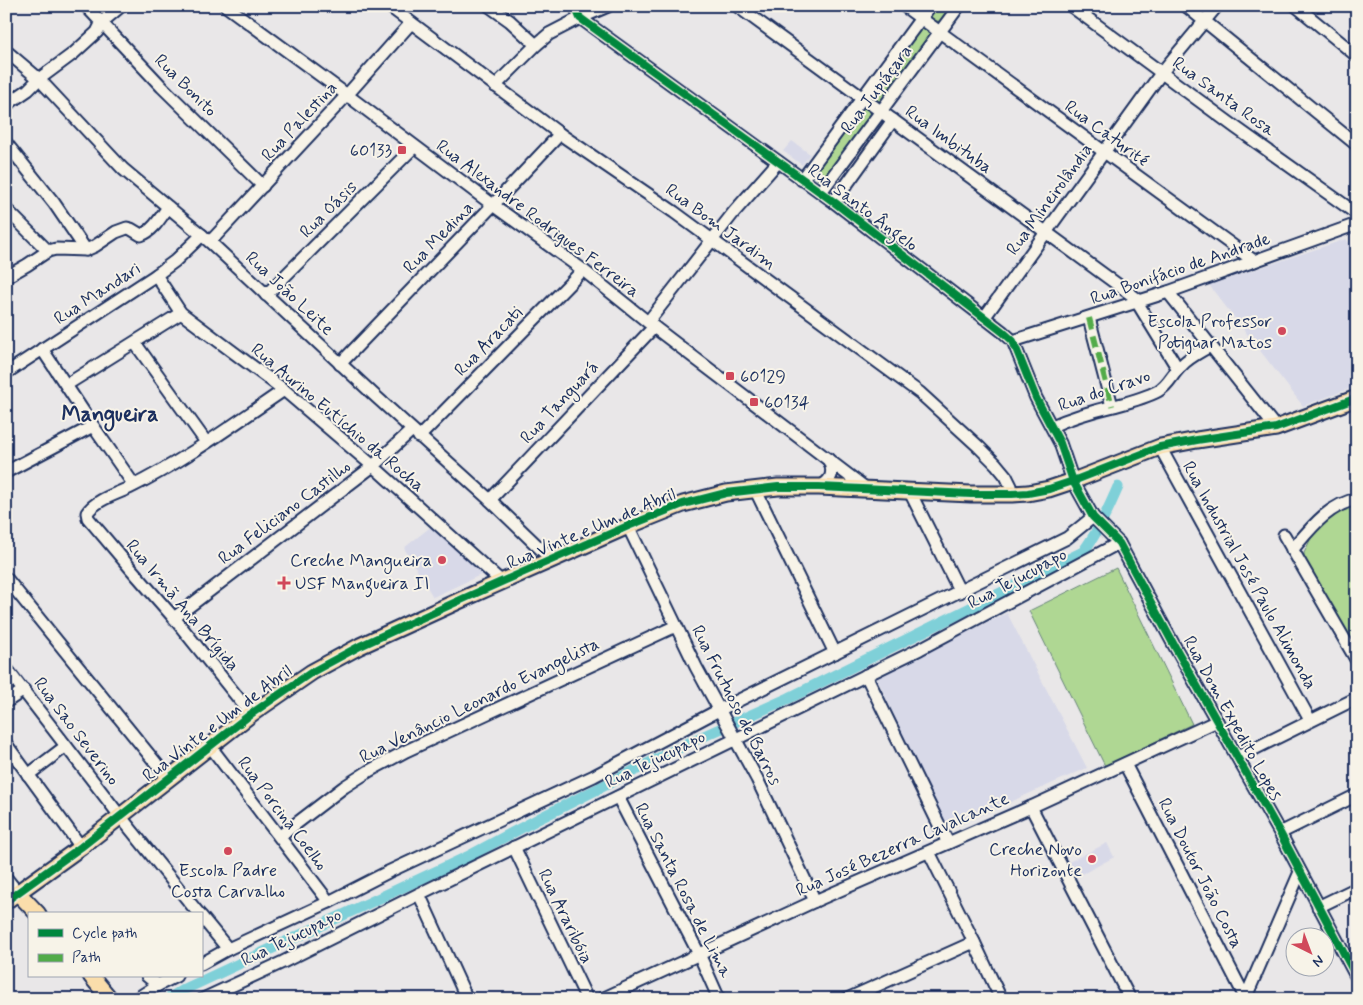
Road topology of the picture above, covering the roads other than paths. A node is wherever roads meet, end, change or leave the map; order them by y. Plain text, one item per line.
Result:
1 (86, 6) edge
2 (121, 6) edge
3 (226, 6) edge
4 (389, 6) edge
5 (490, 6) edge
6 (575, 6) edge
7 (608, 6) edge
8 (737, 6) edge
9 (904, 6) edge
10 (930, 6) edge
11 (959, 6) edge
12 (1071, 6) edge
13 (1186, 6) edge
14 (1216, 6) edge
15 (1296, 6) edge
16 (580, 18) junction
17 (921, 19) junction
18 (1204, 21) junction
19 (102, 22) junction
20 (411, 23) junction
21 (940, 32) junction
22 (536, 45) junction
23 (6, 51) edge
24 (1357, 56) edge
25 (1162, 72) junction
26 (39, 79) junction
27 (495, 86) junction
28 (347, 95) junction
29 (862, 98) junction
30 (6, 105) edge
31 (880, 111) junction
32 (893, 120) junction
33 (560, 134) junction
34 (6, 143) edge
35 (1357, 145) edge
36 (414, 147) junction
37 (1105, 153) junction
38 (778, 162) junction
39 (802, 180) junction
40 (263, 186) junction
41 (821, 192) junction
42 (834, 202) junction
43 (493, 205) junction
44 (168, 206) junction
45 (6, 209) edge
46 (1357, 214) edge
47 (1357, 224) edge
48 (1047, 232) junction
49 (206, 239) junction
50 (712, 241) junction
51 (86, 250) junction
52 (48, 251) junction
53 (1254, 261) junction
54 (582, 270) junction
55 (156, 275) junction
56 (6, 277) edge
57 (1168, 292) junction
58 (266, 295) junction
59 (1139, 301) junction
60 (181, 313) junction
61 (984, 318) junction
62 (1089, 318) junction
63 (651, 324) junction
64 (1013, 341) junction
65 (135, 343) junction
66 (1210, 346) junction
67 (42, 349) junction
68 (340, 364) junction
69 (1178, 369) junction
70 (6, 373) edge
71 (66, 386) junction
72 (284, 390) junction
73 (1357, 398) edge
74 (1112, 406) junction
75 (93, 426) junction
76 (1052, 426) junction
77 (1276, 428) junction
78 (416, 434) junction
79 (206, 442) junction
80 (1160, 447) junction
81 (828, 459) junction
82 (373, 466) junction
83 (6, 472) edge
84 (1073, 481) junction
85 (134, 485) junction
86 (819, 487) junction
87 (755, 489) junction
88 (868, 490) junction
89 (910, 492) junction
90 (1012, 494) junction
91 (1357, 499) edge
92 (490, 500) junction
93 (1095, 518) junction
94 (628, 526) junction
95 (1284, 535) dead end
96 (1119, 543) junction
97 (1292, 550) junction
98 (552, 560) junction
99 (6, 578) edge
100 (502, 582) junction
101 (960, 592) junction
102 (174, 618) junction
103 (676, 626) junction
104 (835, 653) junction
105 (1357, 661) edge
106 (6, 668) edge
107 (866, 675) junction
108 (24, 690) junction
109 (1357, 698) edge
110 (6, 702) edge
111 (721, 713) junction
112 (251, 714) junction
113 (1217, 720) junction
114 (1310, 720) junction
115 (734, 736) junction
116 (6, 744) edge
117 (66, 746) junction
118 (210, 746) junction
119 (1238, 757) junction
120 (1125, 764) junction
121 (28, 774) junction
122 (168, 778) junction
123 (1357, 795) edge
124 (618, 797) junction
125 (1031, 807) junction
126 (120, 816) junction
127 (1280, 834) junction
128 (280, 836) junction
129 (948, 843) junction
130 (81, 847) junction
131 (514, 847) junction
132 (929, 852) junction
133 (1300, 872) junction
134 (6, 878) edge
135 (1357, 888) edge
136 (418, 894) junction
137 (12, 897) edge
138 (815, 901) junction
139 (328, 902) junction
140 (1318, 907) junction
141 (35, 912) edge
142 (198, 912) edge
143 (202, 917) edge
144 (974, 942) junction
145 (228, 949) junction
146 (699, 954) junction
147 (202, 963) edge
148 (93, 978) edge
149 (149, 978) edge
150 (172, 978) edge
151 (1357, 978) edge
152 (158, 985) junction
153 (1245, 998) edge
154 (110, 999) edge
155 (136, 999) edge
156 (203, 999) edge
157 (467, 999) edge
158 (587, 999) edge
159 (602, 999) edge
160 (719, 999) edge
161 (847, 999) edge
162 (1000, 999) edge
163 (1130, 999) edge

1 - 19 street, Rua Bonito
2 - 19 street
3 - 28 street, Rua Alexandre Rodrigues Ferreira
4 - 20 street, Rua Bom Jardim
5 - 22 street
6 - 16 street
7 - 16 street
8 - 29 street, Rua Imbituba
9 - 17 street
10 - 17 street, Rua Jupiáçara
11 - 21 street, Rua Jupiáçara
12 - 25 street, Rua Santa Rosa
13 - 18 street
14 - 18 street, Rua Mineirolândia
15 - 24 street
16 - 22 street
16 - 38 street, Rua Santo Ângelo
17 - 21 street, Rua Caturité
17 - 29 street, Rua Jupiáçara
18 - 25 street, Rua Mineirolândia
18 - 35 street
19 - 26 street
19 - 40 street, Rua Bonito
20 - 27 street, Rua Bom Jardim
20 - 28 street, Rua Palestina
21 - 31 street, Rua Jupiáçara
21 - 37 street, Rua Caturité
22 - 27 street
23 - 26 street, Rua João Leite
25 - 37 street, Rua Mineirolândia
25 - 46 street, Rua Santa Rosa
26 - 30 street
26 - 44 street, Rua João Leite
27 - 33 street, Rua Bom Jardim
28 - 36 street, Rua Alexandre Rodrigues Ferreira
28 - 40 street, Rua Palestina
29 - 31 street, Rua Imbituba
29 - 39 street, Rua Jupiáçara
31 - 32 street, Rua Imbituba
31 - 41 street, Rua Jupiáçara
32 - 42 street, Rua Jupiáçara
32 - 48 street, Rua Imbituba
33 - 43 street, Rua Medina
33 - 50 street, Rua Bom Jardim
34 - 51 street
36 - 43 street, Rua Alexandre Rodrigues Ferreira
36 - 58 street, Rua Oásis
37 - 48 street, Rua Mineirolândia
37 - 53 street, Rua Caturité
38 - 39 street, Rua Santo Ângelo
38 - 50 street, Rua Tanguará
39 - 41 street, Rua Santo Ângelo
40 - 49 street, Rua Palestina
41 - 42 street, Rua Santo Ângelo
42 - 61 street, Rua Santo Ângelo
43 - 54 street, Rua Alexandre Rodrigues Ferreira
43 - 68 street, Rua Medina
44 - 49 street, Rua João Leite
44 - 51 street
45 - 52 street
47 - 53 street, Rua Bonifácio de Andrade
48 - 59 street, Rua Imbituba
48 - 61 street, Rua Mineirolândia
49 - 55 street, Rua Mandari
49 - 58 street, Rua João Leite
50 - 63 street, Rua Tanguará
50 - 90 street, Rua Bom Jardim
51 - 52 street
52 - 56 street
53 - 57 street, Rua Bonifácio de Andrade
54 - 63 street, Rua Alexandre Rodrigues Ferreira
54 - 78 street, Rua Aracati
55 - 60 street, Rua Aurino Eutíchio da Rocha
55 - 67 street, Rua Mandari
57 - 59 street, Rua Bonifácio de Andrade
57 - 66 street
58 - 68 street, Rua João Leite
59 - 62 street, Rua Bonifácio de Andrade
59 - 69 street
60 - 65 street
60 - 72 street, Rua Aurino Eutíchio da Rocha
61 - 64 street, Rua Santo Ângelo
62 - 64 street, Rua Bonifácio de Andrade
62 - 74 street
63 - 81 street, Rua Alexandre Rodrigues Ferreira
63 - 92 street, Rua Tanguará
64 - 76 street, Rua Santo Ângelo
65 - 71 street
65 - 79 street
66 - 69 street, Rua do Cravo
66 - 77 street
67 - 70 street, Rua Mandari
67 - 71 street
68 - 78 street, Rua João Leite
69 - 74 street, Rua do Cravo
71 - 75 street
72 - 79 street
72 - 82 street, Rua Aurino Eutíchio da Rocha
73 - 77 main road, Rua Vinte e Um de Abril
74 - 76 street, Rua do Cravo
75 - 83 street
75 - 85 street
76 - 84 street, Rua Santo Ângelo
77 - 80 main road, Rua Vinte e Um de Abril
78 - 82 street, Rua Feliciano Castilho
78 - 92 street, Rua João Leite
79 - 85 street
80 - 84 main road, Rua Vinte e Um de Abril
80 - 114 street, Rua Industrial José Paulo Alimonda
81 - 86 street
81 - 88 street, Rua Alexandre Rodrigues Ferreira
82 - 100 street, Rua Aurino Eutíchio da Rocha
82 - 102 street, Rua Feliciano Castilho
84 - 90 main road, Rua Vinte e Um de Abril
84 - 93 street, Rua Dom Expedito Lopes
85 - 102 street, Rua Irmã Ana Brígida
86 - 87 main road, Rua Vinte e Um de Abril
86 - 88 main road, Rua Vinte e Um de Abril
87 - 94 main road, Rua Vinte e Um de Abril
87 - 104 street
88 - 89 main road, Rua Vinte e Um de Abril
89 - 90 main road, Rua Vinte e Um de Abril
89 - 101 street
91 - 97 street
92 - 98 street, Rua João Leite
93 - 96 street, Rua Dom Expedito Lopes
93 - 101 street, Rua Tejucupapo
94 - 98 main road, Rua Vinte e Um de Abril
94 - 103 street, Rua Frutuoso de Barros
95 - 97 street
96 - 107 street, Rua Tejucupapo
96 - 113 street, Rua Dom Expedito Lopes
97 - 105 street
98 - 100 main road, Rua Vinte e Um de Abril
99 - 122 street
100 - 112 main road, Rua Vinte e Um de Abril
101 - 104 street, Rua Tejucupapo
102 - 112 street, Rua Irmã Ana Brígida
103 - 111 street, Rua Frutuoso de Barros
103 - 128 street, Rua Venâncio Leonardo Evangelista
104 - 111 street, Rua Tejucupapo
106 - 108 street, Rua Sao Severino
107 - 115 street, Rua Tejucupapo
107 - 129 street
108 - 110 street
108 - 117 street, Rua Sao Severino
109 - 114 street
111 - 115 street, Rua Frutuoso de Barros
111 - 139 street, Rua Tejucupapo
112 - 118 main road, Rua Vinte e Um de Abril
113 - 119 street, Rua Dom Expedito Lopes
113 - 120 street, Rua José Bezerra Cavalcante
114 - 119 street
115 - 124 street, Rua Tejucupapo
115 - 138 street, Rua Frutuoso de Barros
116 - 121 street
117 - 121 street
117 - 126 street, Rua Sao Severino
118 - 122 main road, Rua Vinte e Um de Abril
118 - 128 street, Rua Porcina Coelho
119 - 127 street, Rua Dom Expedito Lopes
120 - 125 street, Rua José Bezerra Cavalcante
120 - 153 street, Rua Doutor João Costa
121 - 130 street
122 - 126 main road, Rua Vinte e Um de Abril
123 - 127 street
124 - 131 street, Rua Tejucupapo
124 - 146 street, Rua Santa Rosa de Lima
125 - 129 street, Rua José Bezerra Cavalcante
125 - 163 street
126 - 130 main road, Rua Vinte e Um de Abril
126 - 142 street, Rua Sao Severino
127 - 133 street, Rua Dom Expedito Lopes
128 - 139 street, Rua Porcina Coelho
129 - 132 street, Rua José Bezerra Cavalcante
130 - 137 main road, Rua Vinte e Um de Abril
131 - 136 street, Rua Tejucupapo
131 - 158 street, Rua Araribóia
132 - 138 street, Rua José Bezerra Cavalcante
132 - 144 street
133 - 140 street, Rua Dom Expedito Lopes
133 - 153 street
134 - 137 street
135 - 140 street
136 - 156 street, Rua Tejucupapo
136 - 157 street
137 - 141 main road
138 - 146 street, Rua José Bezerra Cavalcante
139 - 145 street, Rua Tejucupapo
140 - 151 street, Rua Dom Expedito Lopes
143 - 145 street, Rua Sao Severino
144 - 161 street
144 - 162 street
145 - 147 street, Rua Tejucupapo
146 - 159 street, Rua José Bezerra Cavalcante
146 - 160 street, Rua Santa Rosa de Lima
148 - 154 main road
149 - 152 street
150 - 152 street
152 - 155 street

